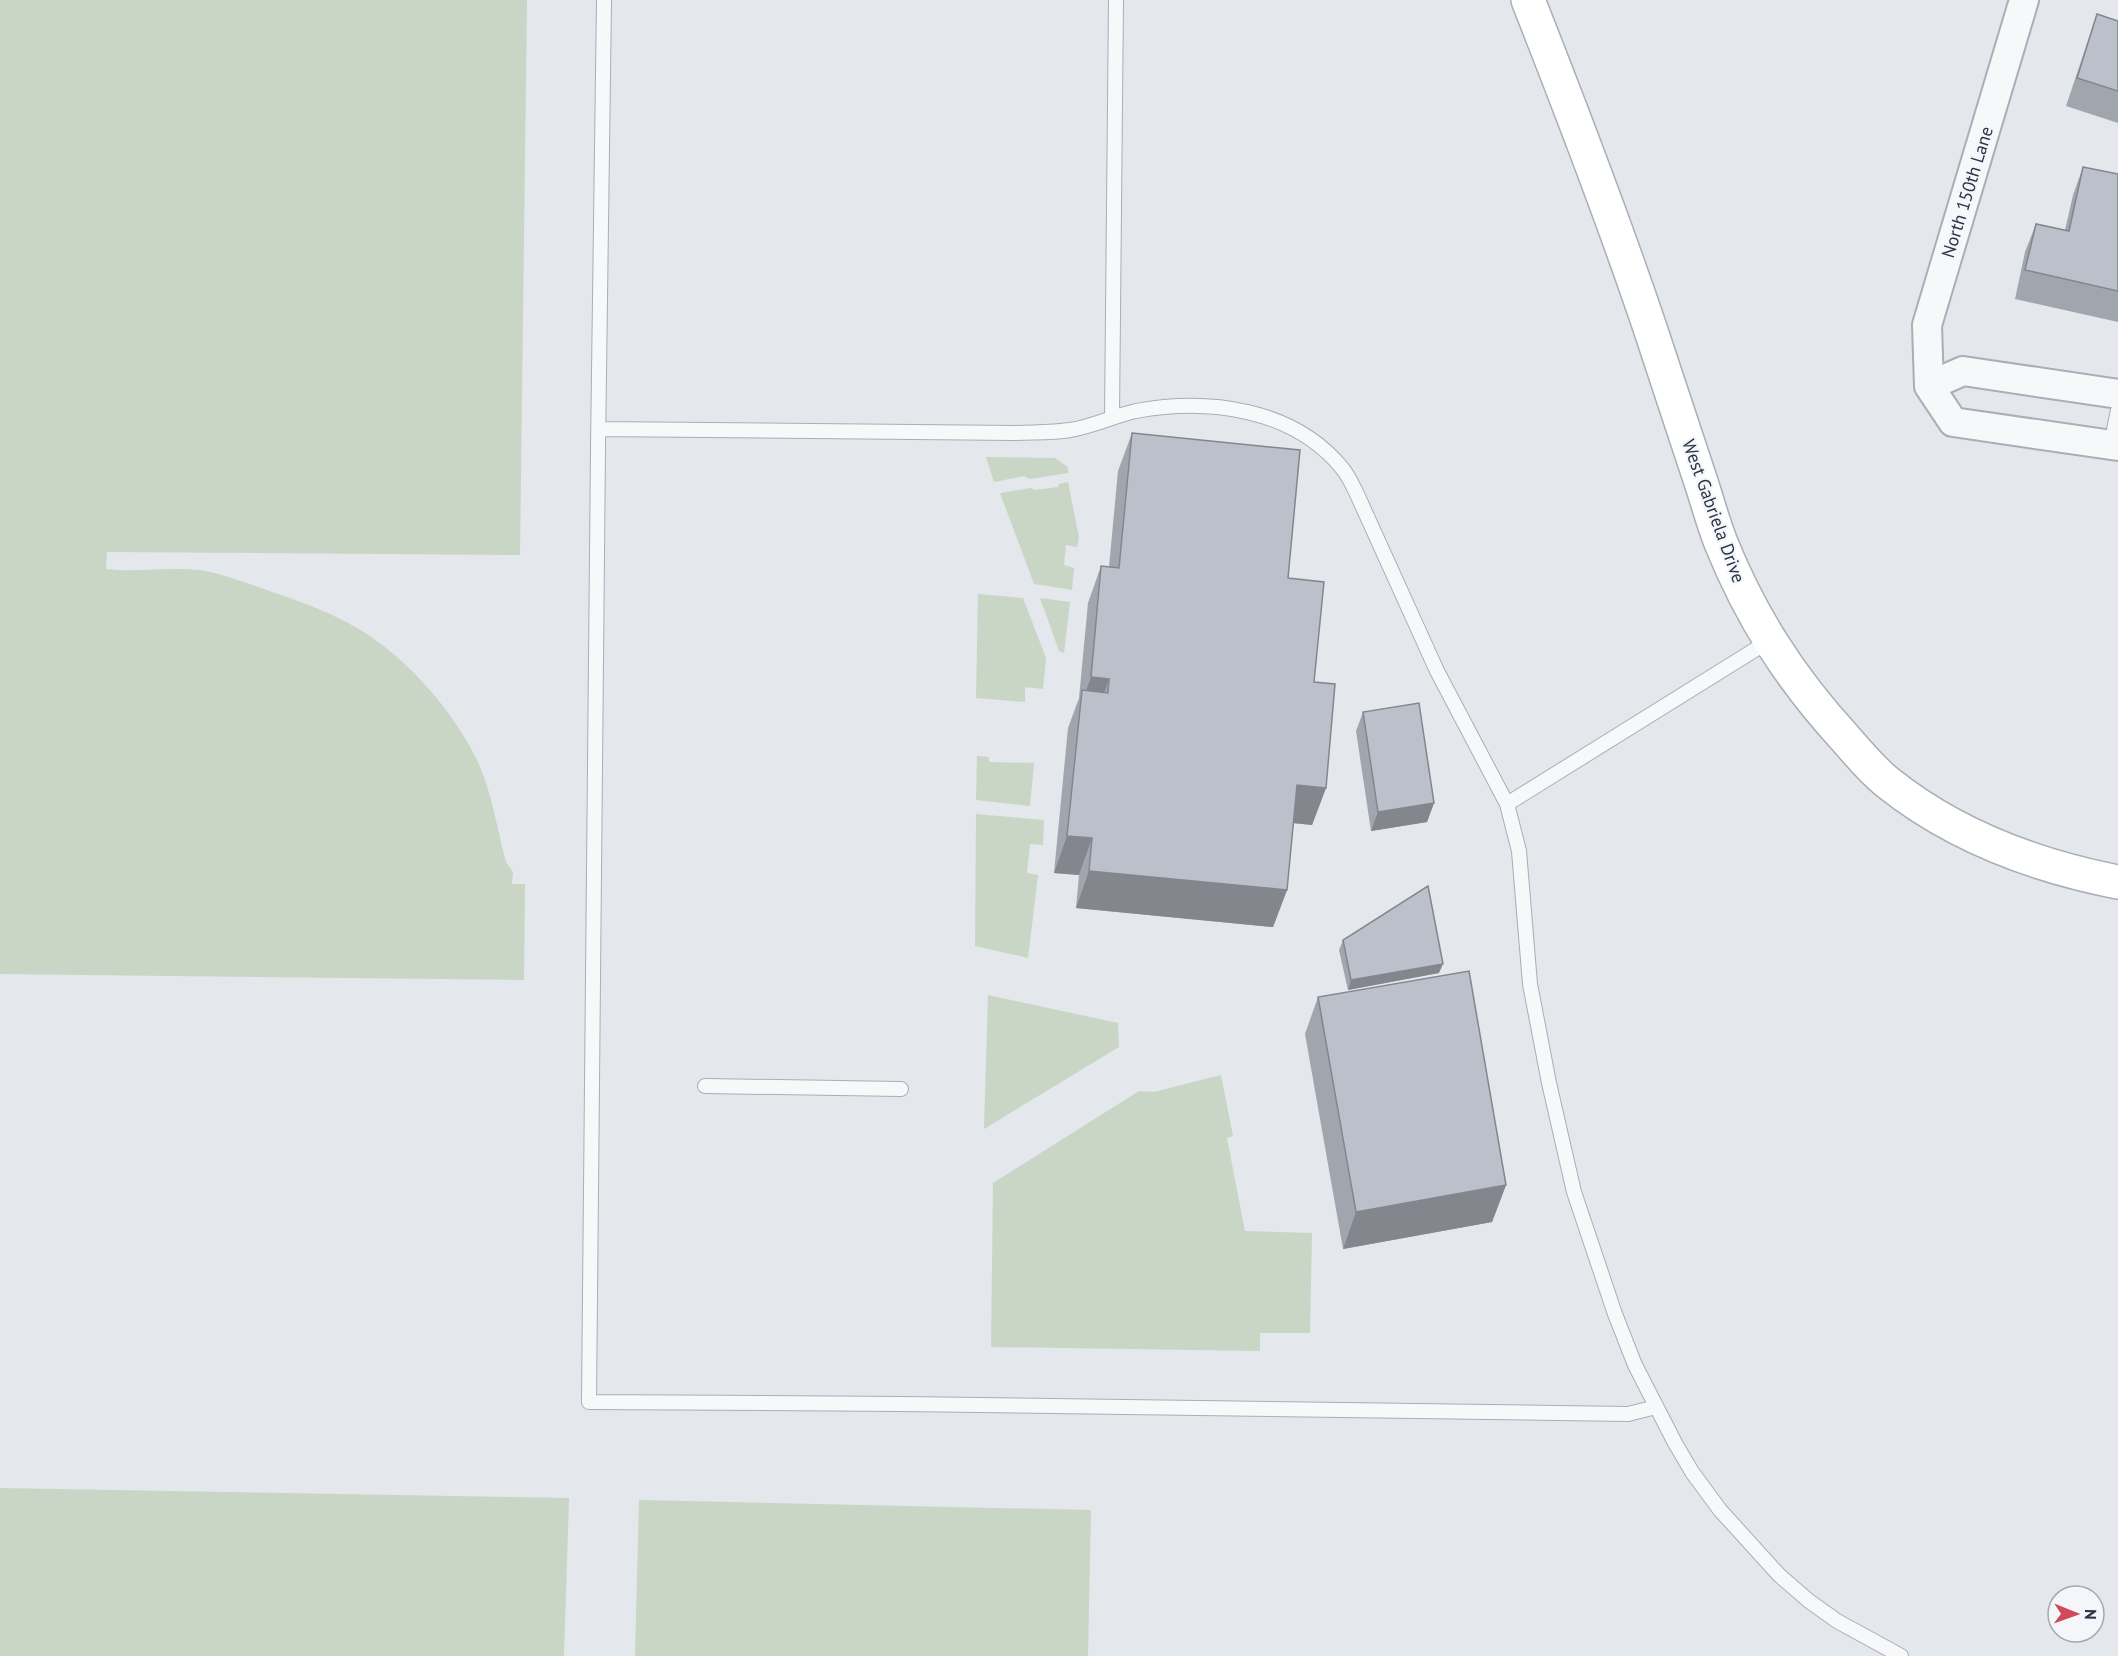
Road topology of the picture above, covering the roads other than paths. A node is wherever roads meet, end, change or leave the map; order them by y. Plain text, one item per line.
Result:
1 (604, 0) edge
2 (1116, 0) edge
3 (1528, 0) edge
4 (2024, 0) edge
5 (1929, 386) junction
6 (2118, 394) edge
7 (2118, 410) edge
8 (1112, 417) junction
9 (598, 429) junction
10 (2114, 446) edge
11 (1769, 641) junction
12 (1507, 804) junction
13 (2118, 882) edge
14 (705, 1086) dead end
15 (901, 1089) dead end
16 (1656, 1407) junction
17 (1901, 1656) edge

1 - 9 lane
2 - 8 lane
3 - 11 street, West Gabriela Drive
4 - 5 street, North 150th Lane
5 - 6 street
5 - 10 street
7 - 10 lane
8 - 9 lane
8 - 12 lane
9 - 16 lane
11 - 12 lane
11 - 13 street, West Gabriela Drive
12 - 16 lane
14 - 15 lane
16 - 17 lane

